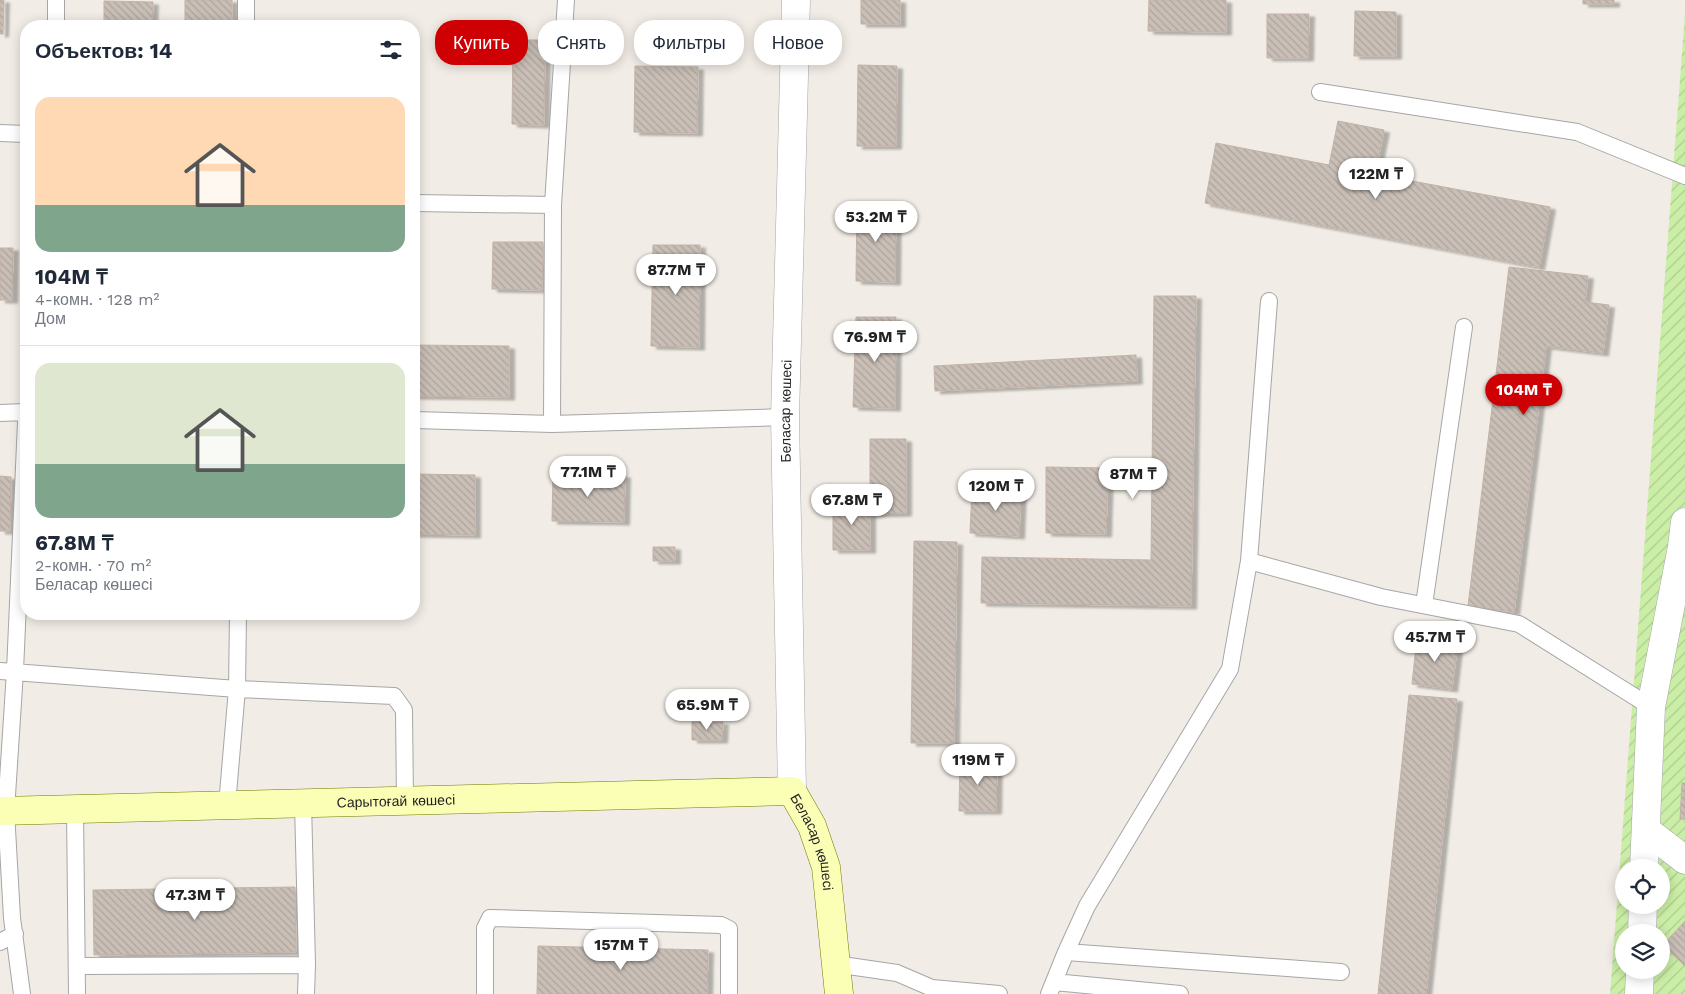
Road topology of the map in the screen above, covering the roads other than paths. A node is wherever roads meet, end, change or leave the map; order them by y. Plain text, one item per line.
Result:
1 (56, 0) edge
2 (246, 0) edge
3 (566, 0) edge
4 (796, 0) edge
5 (56, 20) edge
6 (246, 20) edge
7 (1320, 92) dead end
8 (0, 133) edge
9 (20, 134) edge
10 (1685, 176) edge
11 (420, 203) edge
12 (553, 205) junction
13 (1269, 301) dead end
14 (1464, 328) dead end
15 (20, 412) edge
16 (0, 413) edge
17 (785, 416) junction
18 (420, 420) edge
19 (552, 424) junction
20 (20, 501) edge
21 (1684, 540) edge
22 (1249, 561) junction
23 (1424, 605) junction
24 (238, 620) edge
25 (7, 671) edge
26 (237, 689) junction
27 (1651, 707) junction
28 (792, 791) junction
29 (405, 801) junction
30 (302, 803) junction
31 (227, 805) junction
32 (75, 809) junction
33 (3, 811) edge
34 (1646, 830) junction
35 (1644, 859) edge
36 (1685, 860) edge
37 (15, 934) junction
38 (0, 942) edge
39 (1066, 952) junction
40 (835, 964) junction
41 (307, 965) junction
42 (77, 966) junction
43 (1341, 972) dead end
44 (1640, 979) edge
45 (1052, 988) edge
46 (22, 994) edge
47 (77, 994) edge
48 (306, 994) edge
49 (485, 994) edge
50 (729, 994) edge
51 (838, 994) edge
52 (999, 994) edge
53 (1180, 994) edge
54 (1639, 994) edge

1 - 5 lane
2 - 6 lane
3 - 12 lane
4 - 17 street, Беласар көшесі
7 - 10 lane
8 - 9 lane
11 - 12 lane
12 - 19 lane
13 - 22 lane
14 - 23 lane
15 - 16 lane
17 - 19 lane
17 - 28 street, Беласар көшесі
18 - 19 lane
20 - 25 lane
21 - 27 street
22 - 23 lane
22 - 39 lane
23 - 27 lane
24 - 26 lane
25 - 26 lane
25 - 33 lane
26 - 29 lane
26 - 31 lane
27 - 34 street
28 - 29 street, Сарытоғай көшесі
28 - 40 street, Беласар көшесі
29 - 30 street, Сарытоғай көшесі
30 - 31 street, Сарытоғай көшесі
30 - 41 lane
31 - 32 street, Сарытоғай көшесі
32 - 33 street, Сарытоғай көшесі
32 - 42 lane
33 - 37 lane
34 - 35 street
34 - 36 street
37 - 38 lane
37 - 46 lane
39 - 43 lane
39 - 45 lane
40 - 51 street, Беласар көшесі
40 - 52 lane
41 - 42 lane
41 - 48 lane
42 - 47 lane
44 - 54 street
45 - 53 lane
49 - 50 lane

